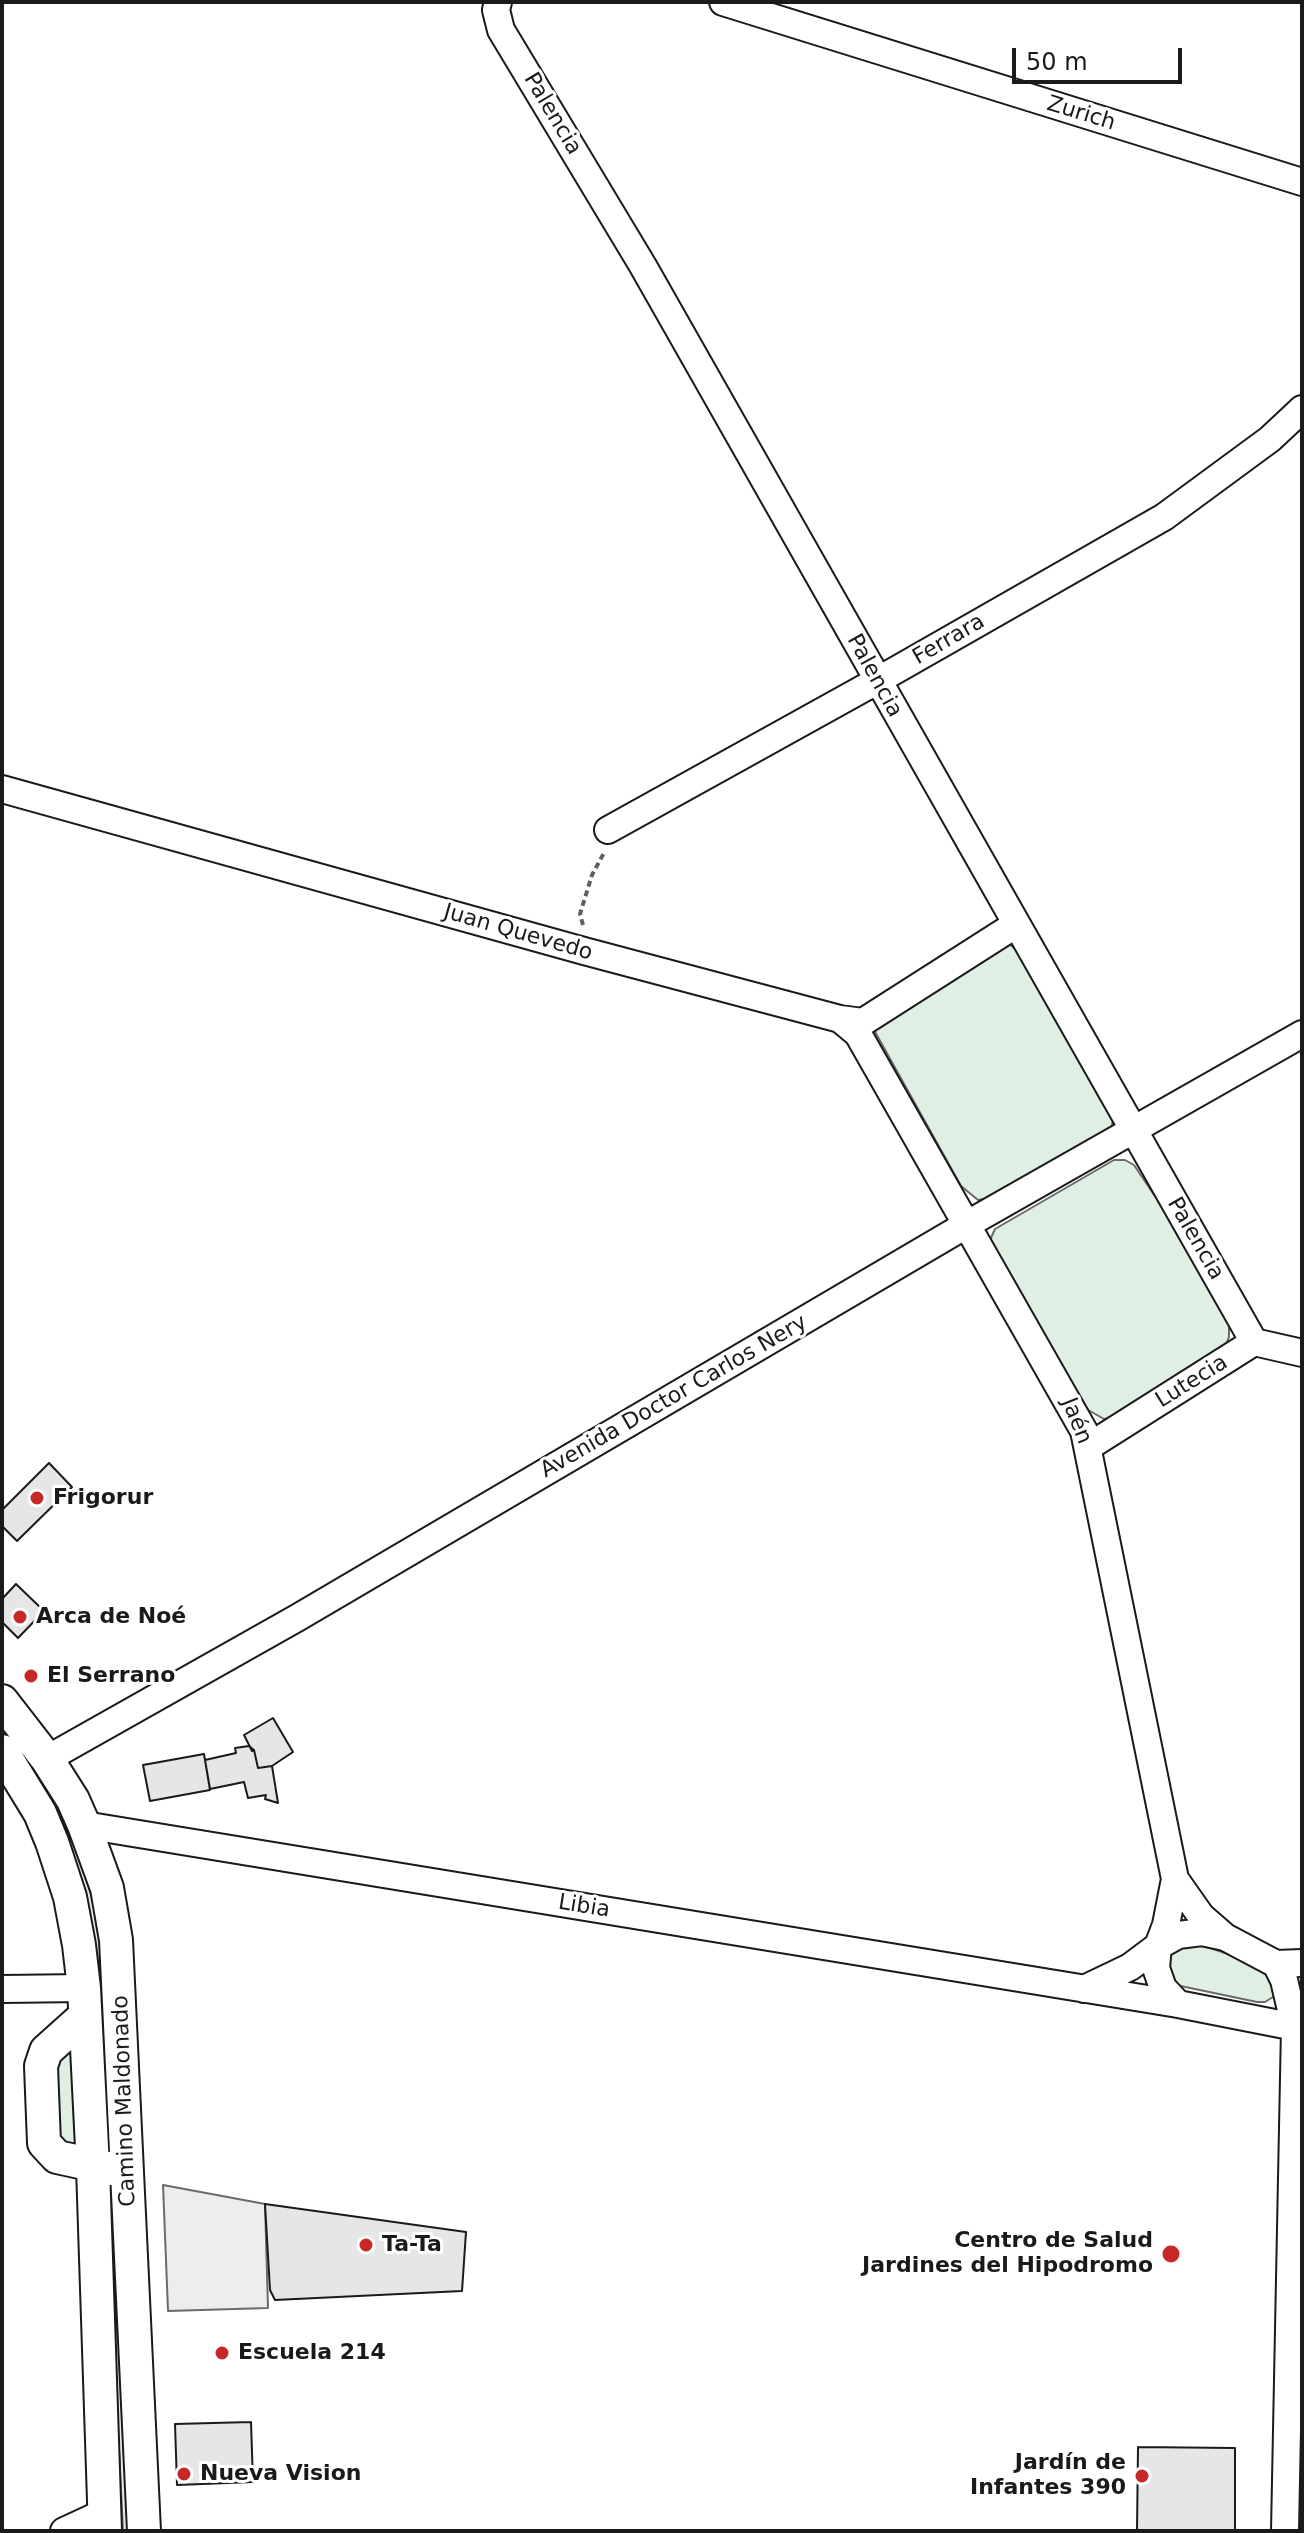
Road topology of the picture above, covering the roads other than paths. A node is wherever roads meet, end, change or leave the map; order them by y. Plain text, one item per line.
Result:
1 (723, 2) edge
2 (497, 6) edge
3 (1302, 182) edge
4 (1302, 409) edge
5 (877, 681) junction
6 (2, 789) edge
7 (608, 830) road end
8 (1015, 925) junction
9 (840, 1019) junction
10 (1302, 1034) edge
11 (1133, 1130) junction
12 (966, 1225) junction
13 (1254, 1342) junction
14 (1302, 1353) edge
15 (1088, 1447) junction
16 (2, 1701) edge
17 (2, 1751) edge
18 (47, 1759) junction
19 (84, 1825) junction
20 (1175, 1879) junction
21 (1225, 1937) junction
22 (1158, 1946) junction
23 (1289, 1964) edge
24 (2, 1989) edge
25 (1084, 1989) junction
26 (84, 2002) junction
27 (1178, 2004) junction
28 (1298, 2024) edge
29 (93, 2167) junction
30 (127, 2169) junction
31 (105, 2522) edge
32 (64, 2531) edge
33 (144, 2531) edge
34 (1285, 2531) edge

1 - 3 street, Zurich
2 - 5 street, Palencia
4 - 5 street, Ferrara
5 - 7 street, Ferrara
5 - 8 street, Palencia
6 - 9 street, Juan Quevedo
8 - 9 street, Juan Quevedo
8 - 11 street, Palencia
9 - 12 street, Jaén
10 - 11 street, Avenida Doctor Carlos Nery
11 - 12 street, Avenida Doctor Carlos Nery
11 - 13 street, Palencia
12 - 15 street, Jaén
12 - 18 street, Avenida Doctor Carlos Nery
13 - 14 street
13 - 15 street, Lutecia
15 - 20 street, Jaén
16 - 18 main road, Camino Maldonado
17 - 26 main road, Camino Maldonado
18 - 19 main road, Camino Maldonado
19 - 25 street, Libia
19 - 30 main road, Camino Maldonado
20 - 21 street, Jaén
20 - 22 street, Jaén
21 - 22 street
21 - 23 street
22 - 25 street
22 - 27 street
23 - 28 street
24 - 26 street
25 - 27 street, Libia
26 - 29 main road, Camino Maldonado
26 - 29 main road
27 - 28 street, Libia
28 - 34 street
29 - 30 main road
29 - 31 main road, Camino Maldonado
30 - 33 main road, Camino Maldonado
31 - 32 street

